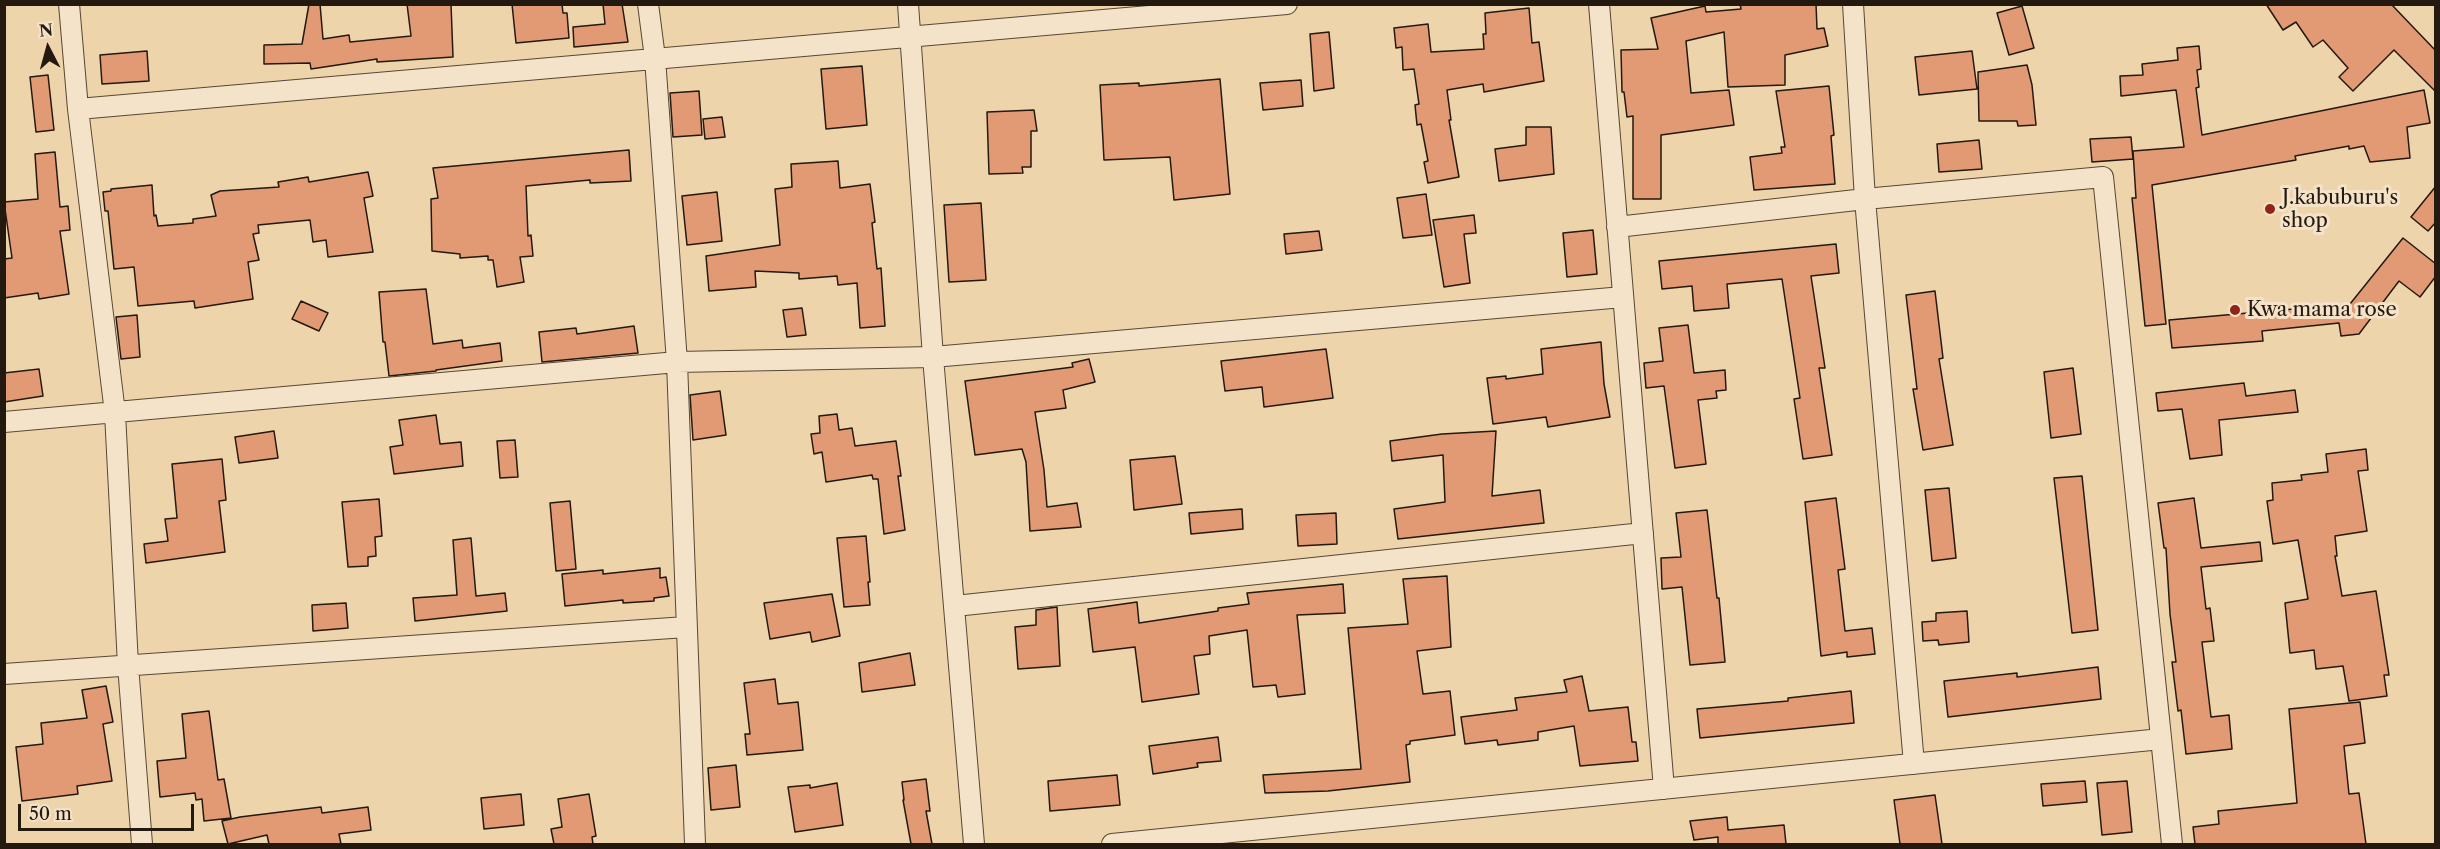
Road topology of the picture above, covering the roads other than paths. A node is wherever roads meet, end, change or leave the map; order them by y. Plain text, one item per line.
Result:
1 (69, 4) edge
2 (648, 4) edge
3 (908, 4) edge
4 (1287, 4) edge
5 (1599, 4) edge
6 (1853, 4) edge
7 (910, 36) junction
8 (655, 58) junction
9 (78, 109) junction
10 (1865, 199) junction
11 (1617, 227) junction
12 (1623, 297) junction
13 (933, 357) junction
14 (677, 362) junction
15 (115, 413) junction
16 (4, 422) edge
17 (1642, 533) junction
18 (955, 606) junction
19 (686, 627) junction
20 (128, 665) junction
21 (4, 674) edge
22 (2161, 739) junction
23 (1914, 764) junction
24 (1664, 789) junction
25 (141, 844) edge
26 (694, 844) edge
27 (974, 844) edge
28 (1112, 844) edge
29 (2172, 844) edge

1 - 9 street
2 - 8 street
3 - 7 street
4 - 7 street
5 - 11 street
6 - 10 street
7 - 8 street
7 - 13 street
8 - 9 street
8 - 14 street
9 - 15 street
10 - 11 street
10 - 22 street
10 - 23 street
11 - 12 street
12 - 13 street
12 - 17 street
13 - 14 street
13 - 18 street
14 - 15 street
14 - 19 street
15 - 16 street
15 - 20 street
17 - 18 street
17 - 24 street
18 - 27 street
19 - 20 street
19 - 26 street
20 - 21 street
20 - 25 street
22 - 23 street
22 - 29 street
23 - 24 street
24 - 28 street

